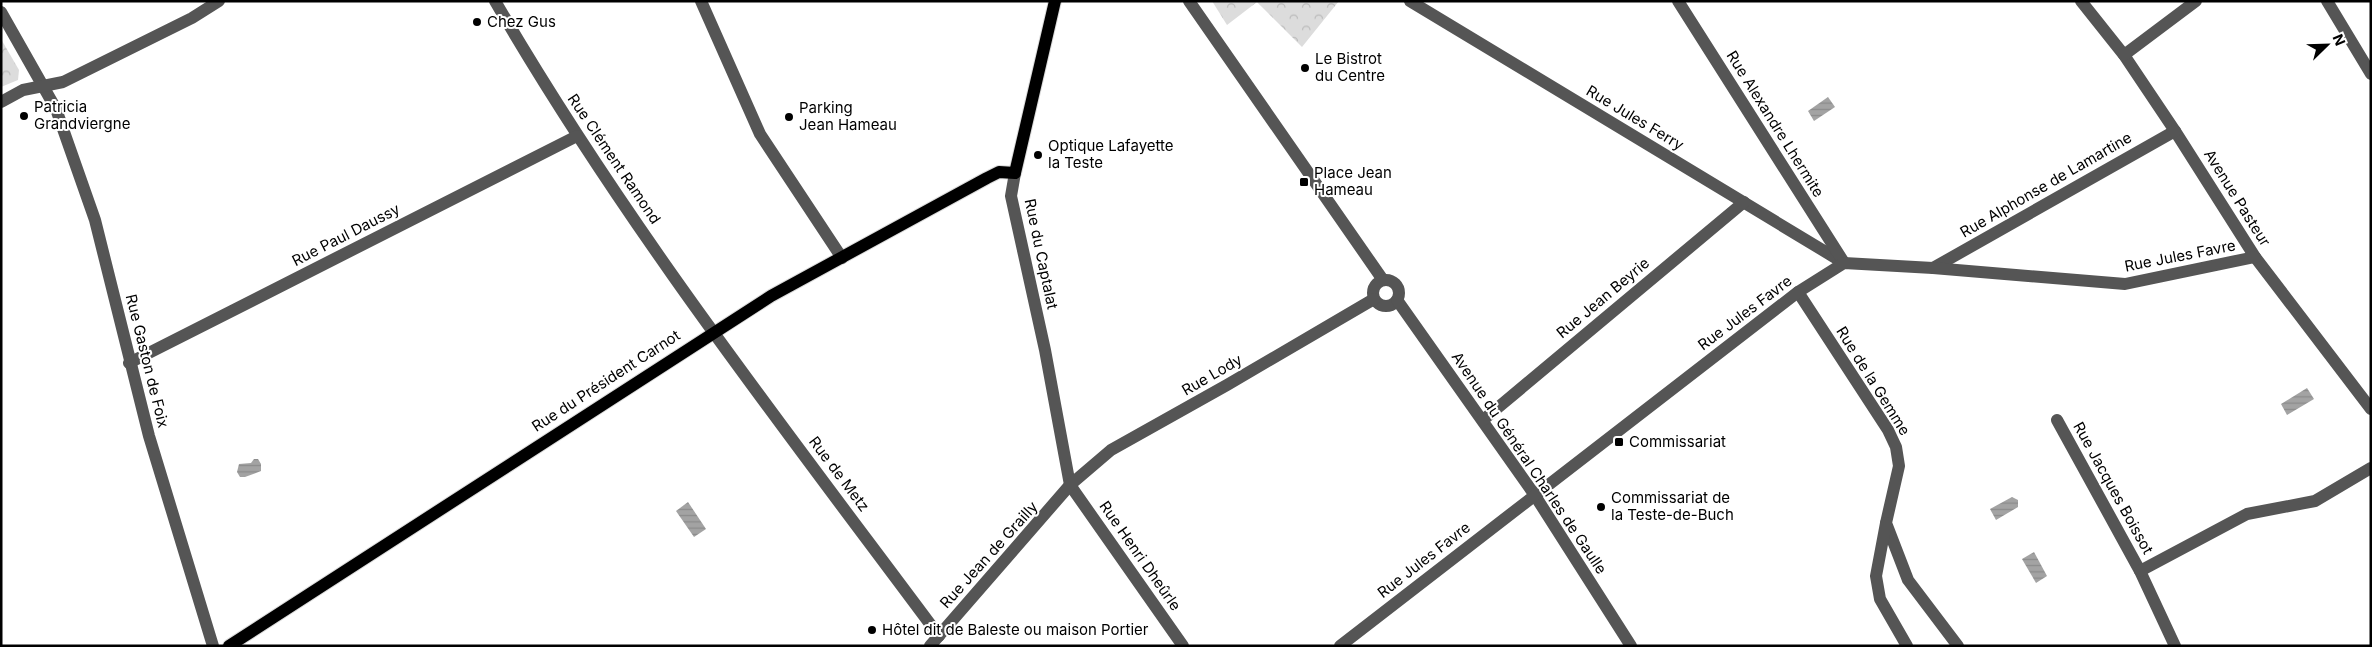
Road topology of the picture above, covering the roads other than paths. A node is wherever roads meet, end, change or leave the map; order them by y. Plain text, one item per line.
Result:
1 (219, 1) edge
2 (495, 1) edge
3 (701, 1) edge
4 (1055, 1) edge
5 (1189, 1) edge
6 (1410, 1) edge
7 (1678, 1) edge
8 (2081, 1) edge
9 (2196, 1) edge
10 (2327, 1) edge
11 (1, 12) edge
12 (2124, 55) junction
13 (2371, 74) edge
14 (44, 86) junction
15 (1, 102) edge
16 (2175, 131) junction
17 (577, 136) junction
18 (1015, 173) junction
19 (1744, 202) junction
20 (2255, 257) junction
21 (842, 258) junction
22 (1844, 263) junction
23 (1933, 268) junction
24 (1383, 280) junction
25 (1798, 292) junction
26 (1374, 299) junction
27 (1397, 300) junction
28 (712, 332) junction
29 (129, 363) junction
30 (2371, 409) edge
31 (1483, 420) junction
32 (2056, 420) dead end
33 (2371, 468) edge
34 (1070, 485) junction
35 (1534, 494) junction
36 (1886, 523) junction
37 (2140, 571) junction
38 (935, 641) edge
39 (1356, 641) edge
40 (213, 646) edge
41 (229, 646) edge
42 (1183, 646) edge
43 (1340, 646) edge
44 (1631, 646) edge
45 (1907, 646) edge
46 (1958, 646) edge
47 (2175, 646) edge

1 - 14 street
2 - 17 street, Rue Clément Ramond
3 - 21 street
4 - 18 main road, Rue du Captalat
5 - 24 street
6 - 19 street, Rue Jules Ferry
7 - 22 street, Rue Alexandre Lhermite
8 - 12 street, Avenue Pasteur
9 - 12 street
10 - 13 street
11 - 14 street, Rue Gaston de Foix
12 - 16 street, Avenue Pasteur
14 - 15 street
14 - 29 street, Rue Gaston de Foix
16 - 20 street, Avenue Pasteur
16 - 23 street, Rue Alphonse de Lamartine
17 - 28 street, Rue Clément Ramond
17 - 29 street, Rue Paul Daussy
18 - 21 main road, Rue du Président Carnot
18 - 34 street, Rue du Captalat
19 - 22 street, Rue Jules Ferry
19 - 31 street, Rue Jean Beyrie
20 - 23 street, Rue Jules Favre
20 - 30 street, Avenue Pasteur
21 - 28 main road, Rue du Président Carnot
22 - 23 street, Rue Jules Favre
22 - 25 street, Rue Jules Favre
24 - 26 street
24 - 27 street
25 - 35 street, Rue Jules Favre
25 - 36 street, Rue de la Gemme
26 - 27 street
26 - 34 street, Rue Lody
27 - 31 street, Avenue du Général Charles de Gaulle
28 - 38 street, Rue de Metz
28 - 41 main road, Rue du Président Carnot
29 - 40 street, Rue Gaston de Foix
31 - 35 street, Avenue du Général Charles de Gaulle
32 - 37 street, Rue Jacques Boissot
33 - 37 street, Rue Jacques Boissot
34 - 38 street, Rue Jean de Grailly
34 - 42 street, Rue Henri Dheûrle
35 - 39 street, Rue Jules Favre
35 - 44 street, Avenue du Général Charles de Gaulle
36 - 45 street, Rue de la Gemme
36 - 46 street
37 - 47 street, Rue Jacques Boissot
39 - 43 street, Rue Jules Favre

